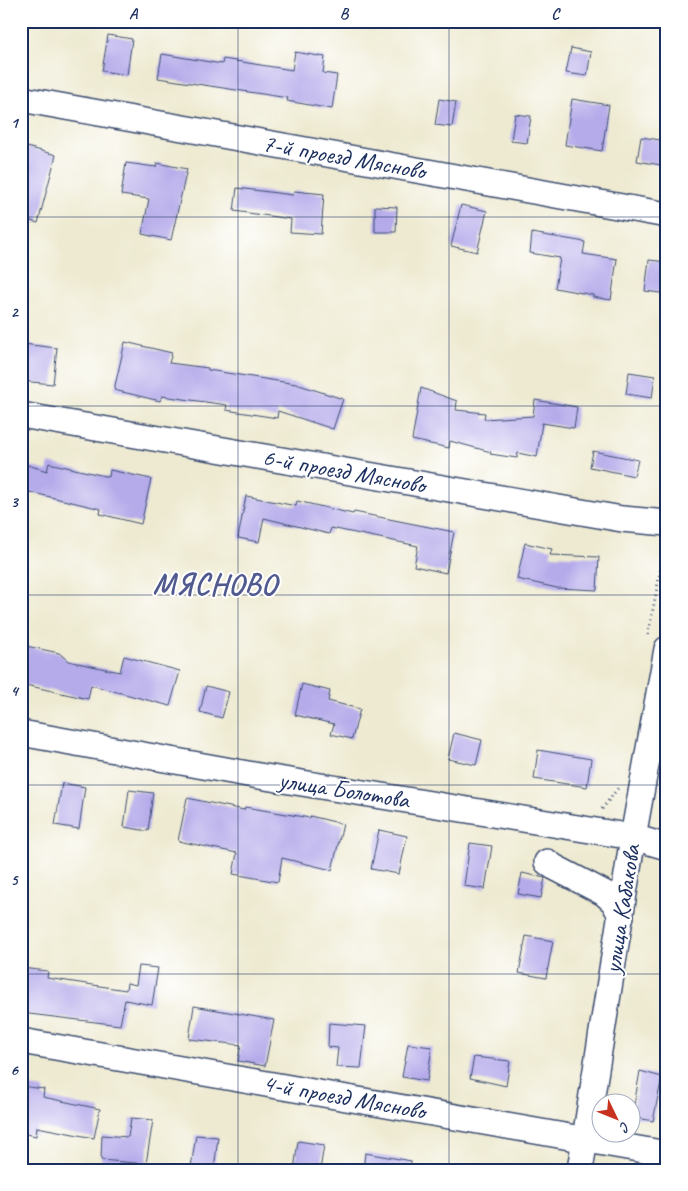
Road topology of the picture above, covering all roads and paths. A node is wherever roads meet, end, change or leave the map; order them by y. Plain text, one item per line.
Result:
1 (21, 98) edge
2 (667, 215) edge
3 (21, 415) edge
4 (667, 522) edge
5 (667, 650) edge
6 (21, 733) edge
7 (633, 837) junction
8 (667, 847) edge
9 (547, 862) dead end
10 (620, 916) junction
11 (21, 1040) edge
12 (585, 1140) junction
13 (667, 1154) edge
14 (580, 1170) edge

1 - 2 street, 7-й проезд Мясново
3 - 4 street, 6-й проезд Мясново
5 - 7 street, улица Кабакова
6 - 7 street, улица Болотова
7 - 8 street, улица Болотова
7 - 10 street, улица Кабакова
9 - 10 street
10 - 12 street, улица Кабакова
11 - 12 street, 4-й проезд Мясново
12 - 13 street, 4-й проезд Мясново
12 - 14 street, улица Кабакова

